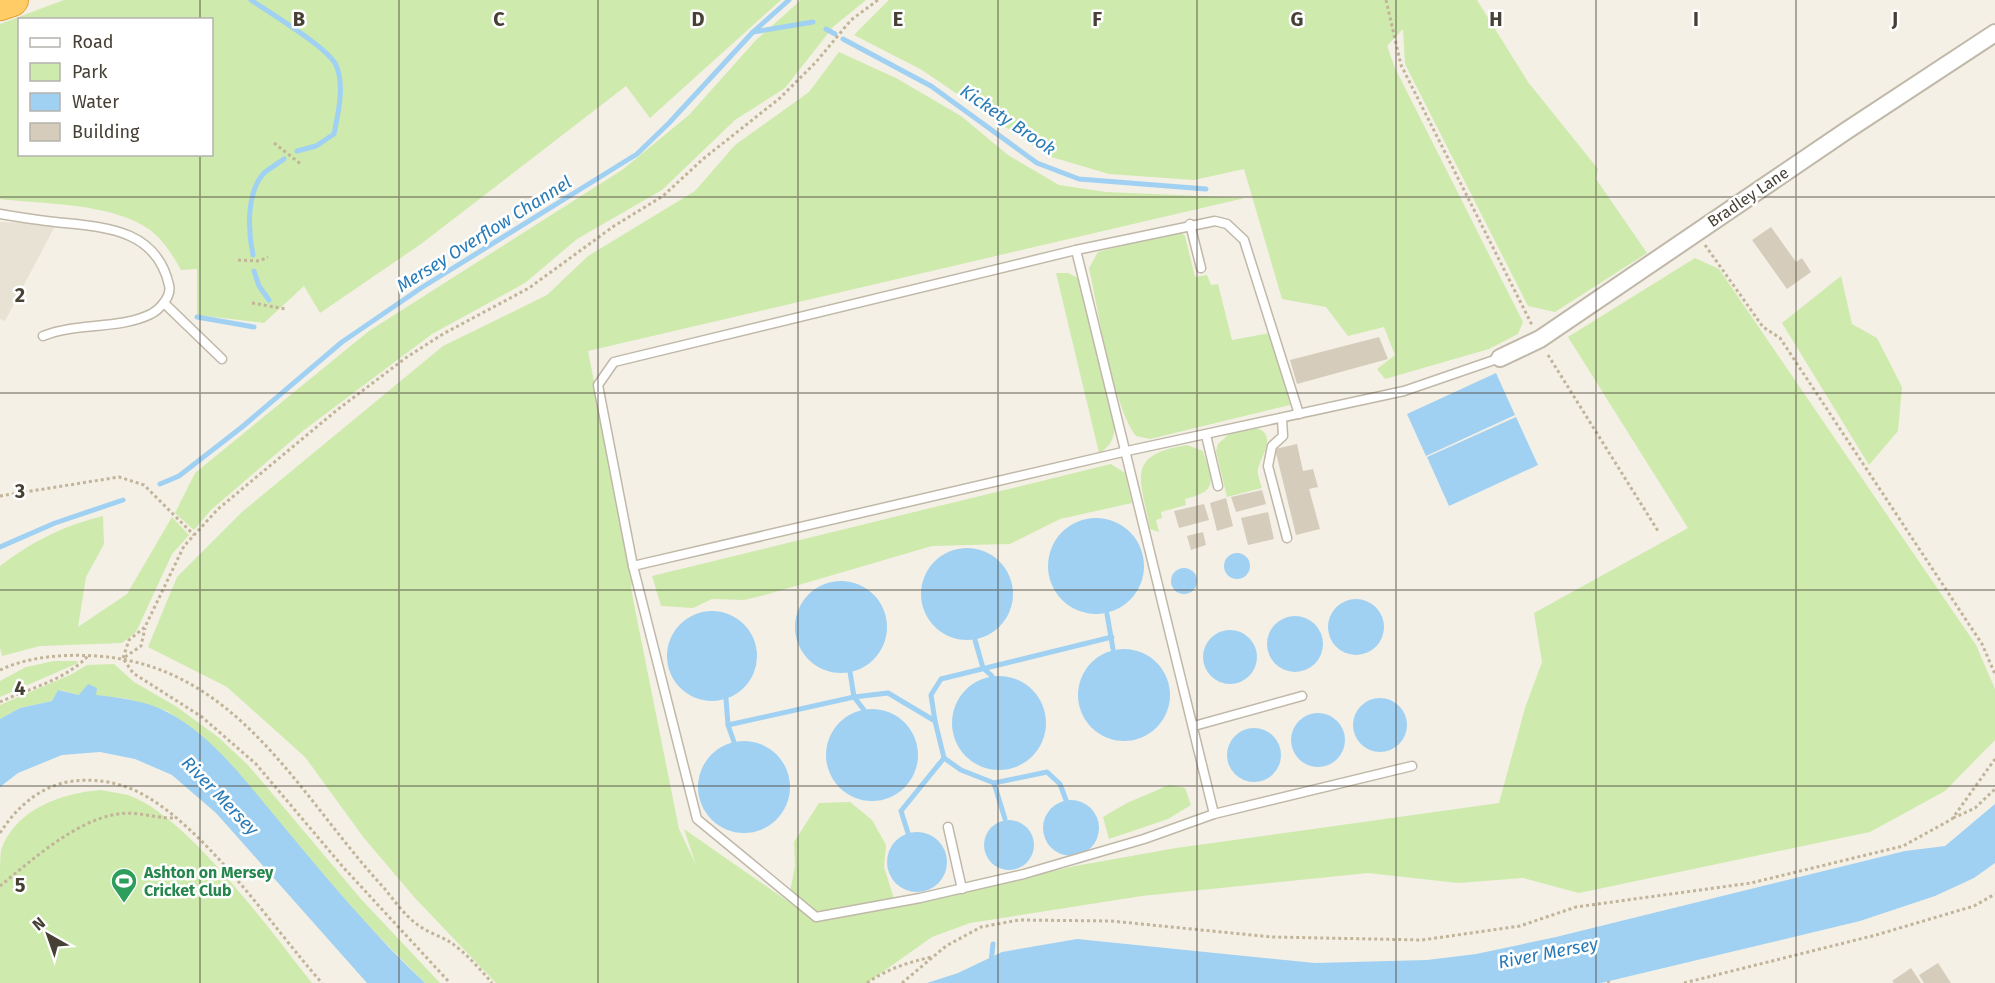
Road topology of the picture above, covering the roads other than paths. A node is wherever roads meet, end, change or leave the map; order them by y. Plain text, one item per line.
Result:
1 (12, 0) edge
2 (0, 4) edge
3 (1995, 33) edge
4 (0, 214) edge
5 (1190, 225) junction
6 (1076, 250) junction
7 (1201, 268) dead end
8 (164, 303) junction
9 (44, 336) dead end
10 (1500, 358) joint
11 (222, 360) dead end
12 (1299, 414) junction
13 (1281, 419) junction
14 (1206, 435) junction
15 (1127, 452) junction
16 (1218, 486) dead end
17 (1287, 538) dead end
18 (633, 566) junction
19 (1302, 696) dead end
20 (1194, 726) junction
21 (1412, 766) dead end
22 (1214, 814) junction
23 (948, 827) dead end
24 (962, 889) junction

1 - 2 highway
3 - 10 street, Bradley Lane
4 - 8 lane
5 - 6 lane
5 - 7 lane
5 - 12 lane
6 - 15 lane
6 - 18 lane
8 - 9 lane
8 - 11 lane
10 - 12 lane
12 - 13 lane
13 - 14 lane
13 - 17 lane
14 - 15 lane
14 - 16 lane
15 - 18 lane
15 - 20 lane
18 - 24 lane
19 - 20 lane
20 - 22 lane
21 - 22 lane
22 - 24 lane
23 - 24 lane

